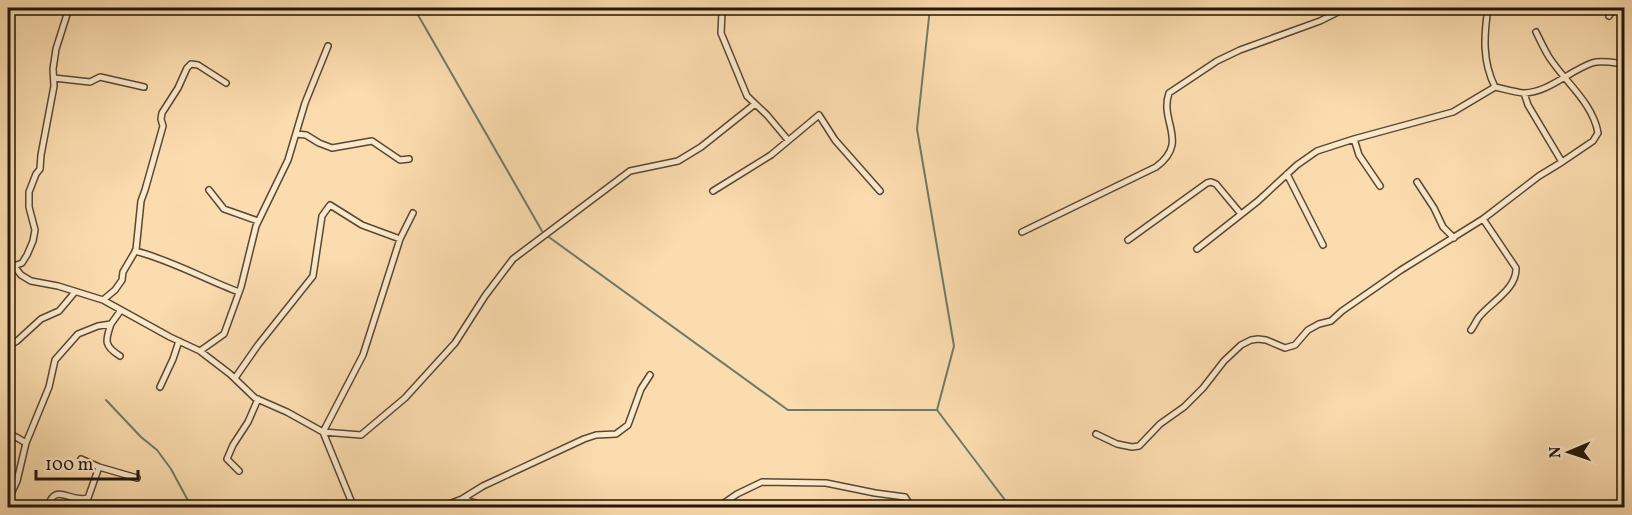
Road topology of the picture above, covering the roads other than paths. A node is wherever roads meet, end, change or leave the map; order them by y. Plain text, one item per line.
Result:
1 (69, 8) edge
2 (721, 8) edge
3 (1346, 8) edge
4 (1488, 8) edge
5 (1614, 8) edge
6 (1609, 16) dead end
7 (1536, 32) dead end
8 (328, 46) dead end
9 (1624, 64) edge
10 (54, 78) junction
11 (1565, 78) junction
12 (226, 84) dead end
13 (144, 87) dead end
14 (1495, 87) junction
15 (1524, 93) junction
16 (755, 104) junction
17 (296, 134) junction
18 (1354, 139) junction
19 (788, 140) junction
20 (409, 159) dead end
21 (1562, 162) junction
22 (1287, 174) junction
23 (1417, 182) dead end
24 (1380, 186) dead end
25 (208, 190) dead end
26 (713, 191) dead end
27 (880, 191) dead end
28 (413, 213) dead end
29 (1241, 214) junction
30 (1483, 219) junction
31 (258, 221) junction
32 (1022, 232) dead end
33 (1454, 238) junction
34 (400, 239) junction
35 (1128, 240) dead end
36 (1323, 245) dead end
37 (1197, 249) dead end
38 (135, 251) junction
39 (8, 262) edge
40 (14, 266) junction
41 (75, 292) junction
42 (239, 292) junction
43 (103, 300) junction
44 (121, 310) junction
45 (111, 324) junction
46 (1472, 330) dead end
47 (179, 341) junction
48 (8, 346) edge
49 (200, 351) junction
50 (120, 356) dead end
51 (650, 375) dead end
52 (235, 378) junction
53 (160, 387) dead end
54 (258, 399) junction
55 (323, 432) junction
56 (8, 434) edge
57 (1096, 434) dead end
58 (26, 443) junction
59 (81, 459) dead end
60 (99, 467) junction
61 (239, 471) dead end
62 (137, 478) dead end
63 (462, 499) junction
64 (8, 500) edge
65 (47, 507) edge
66 (354, 507) edge
67 (438, 507) edge
68 (481, 507) edge
69 (717, 507) edge
70 (912, 507) edge

1 - 10 street
2 - 16 street
3 - 32 street
4 - 14 street
5 - 6 street
7 - 11 street
8 - 17 street
9 - 11 street
10 - 13 street
10 - 40 street
11 - 15 street
11 - 21 street
12 - 38 street
14 - 15 street
14 - 18 street
15 - 21 street
16 - 19 street
16 - 55 street
17 - 20 street
17 - 31 street
18 - 22 street
18 - 24 street
19 - 26 street
19 - 27 street
21 - 30 street
22 - 29 street
22 - 36 street
23 - 33 street
25 - 31 street
28 - 34 street
29 - 35 street
29 - 37 street
30 - 33 street
30 - 46 street
31 - 42 street
33 - 57 street
34 - 52 street
34 - 55 street
38 - 42 street
38 - 43 street
39 - 40 street
40 - 41 street
41 - 43 street
41 - 48 street
42 - 49 street
43 - 44 street
44 - 45 street
44 - 47 street
45 - 50 street
45 - 58 street
47 - 49 street
47 - 53 street
49 - 52 street
51 - 63 street
52 - 54 street
54 - 55 street
54 - 61 street
55 - 66 street
56 - 58 street
58 - 64 street
59 - 60 street
60 - 62 street
60 - 65 street
63 - 67 street
63 - 68 street
69 - 70 street

